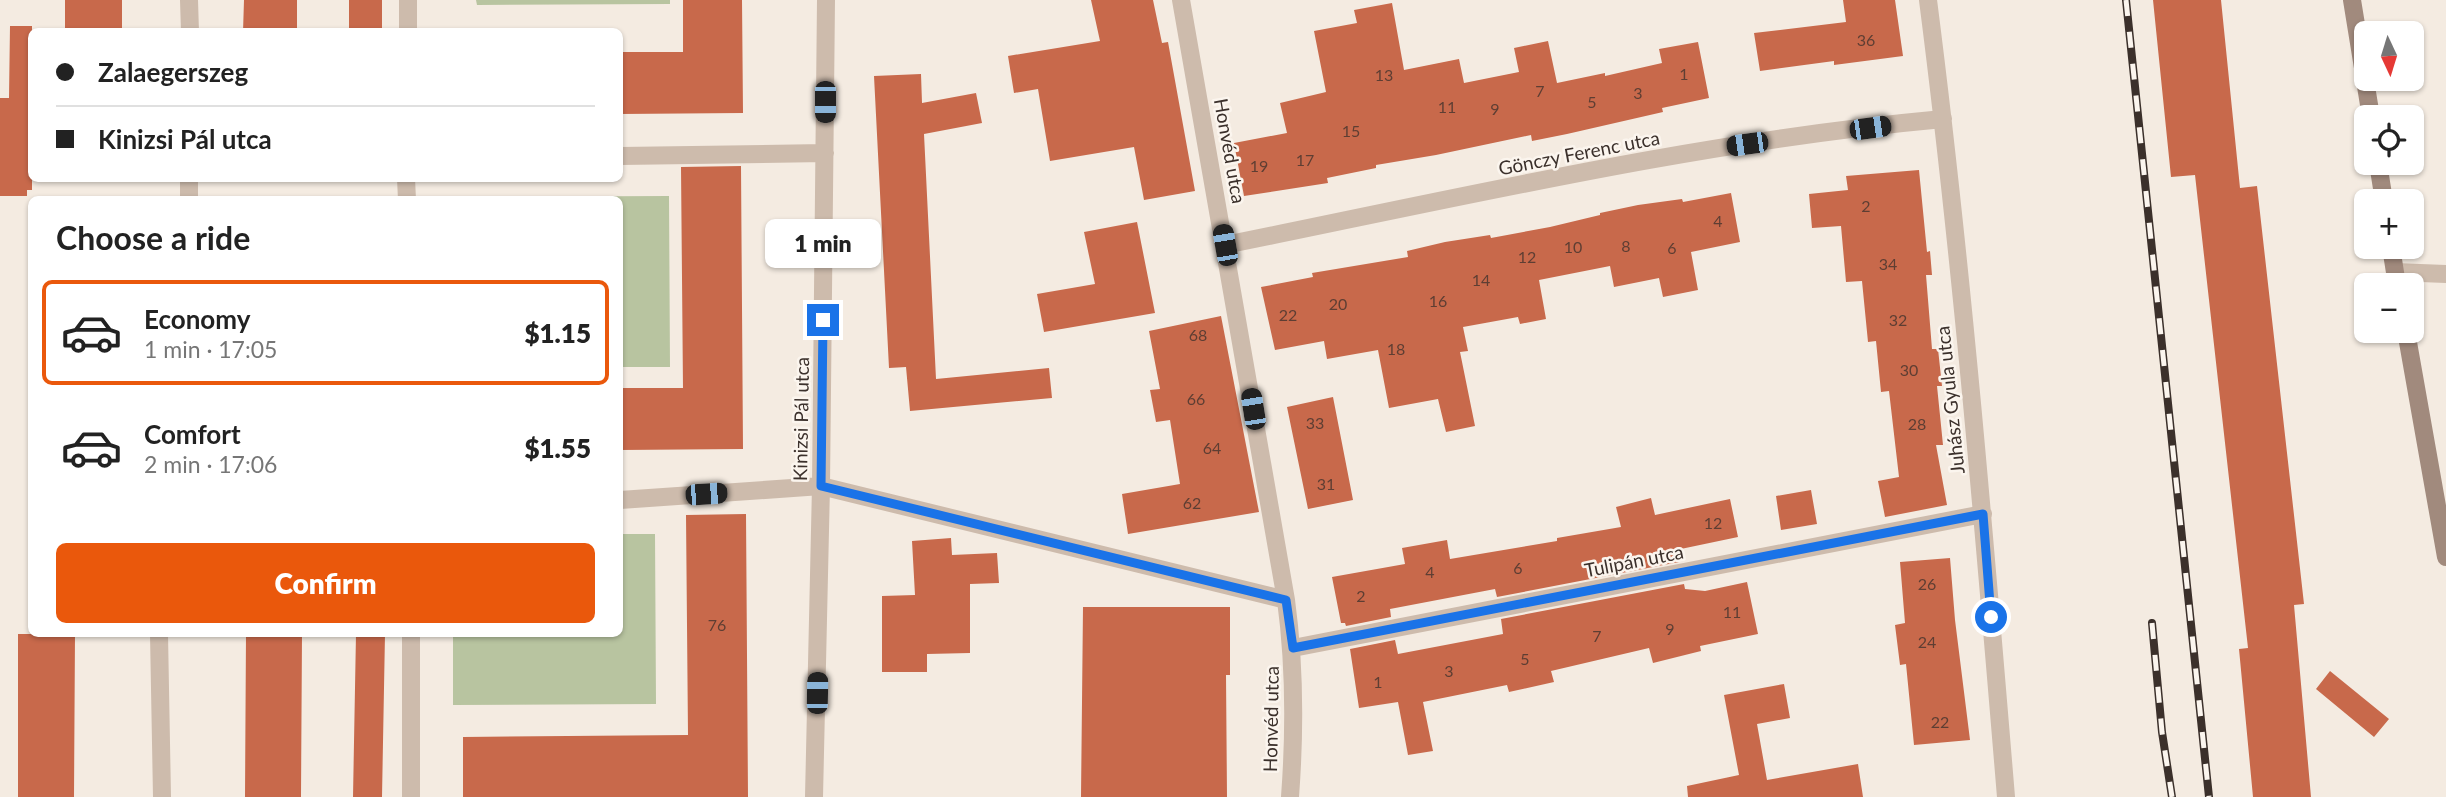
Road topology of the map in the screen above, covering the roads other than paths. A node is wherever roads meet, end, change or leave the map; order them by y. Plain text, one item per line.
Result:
1 (189, 0) edge
2 (408, 0) edge
3 (826, 0) edge
4 (1181, 0) edge
5 (1928, 0) edge
6 (2352, 0) edge
7 (190, 28) edge
8 (408, 28) edge
9 (2369, 105) edge
10 (1943, 119) junction
11 (825, 153) junction
12 (623, 156) edge
13 (1225, 245) junction
14 (2446, 274) edge
15 (2424, 276) edge
16 (2408, 343) edge
17 (821, 486) junction
18 (623, 500) edge
19 (1983, 514) junction
20 (2446, 557) edge
21 (1286, 600) junction
22 (159, 637) edge
23 (411, 637) edge
24 (1293, 648) junction
25 (162, 797) edge
26 (411, 797) edge
27 (814, 797) edge
28 (1290, 797) edge
29 (2006, 797) edge

1 - 7 street
2 - 8 street
3 - 11 street, Kinizsi Pál utca
4 - 13 street, Honvéd utca
5 - 10 street, Juhász Gyula utca
6 - 9 main road
10 - 13 street, Gönczy Ferenc utca
10 - 19 street, Juhász Gyula utca
11 - 12 street
11 - 17 street, Kinizsi Pál utca
13 - 21 street, Honvéd utca
14 - 15 street
16 - 20 main road
17 - 18 street
17 - 21 street
17 - 27 street, Kinizsi Pál utca
19 - 24 street, Tulipán utca
19 - 29 street, Juhász Gyula utca
21 - 24 street, Honvéd utca
22 - 25 street
23 - 26 street
24 - 28 street, Honvéd utca

